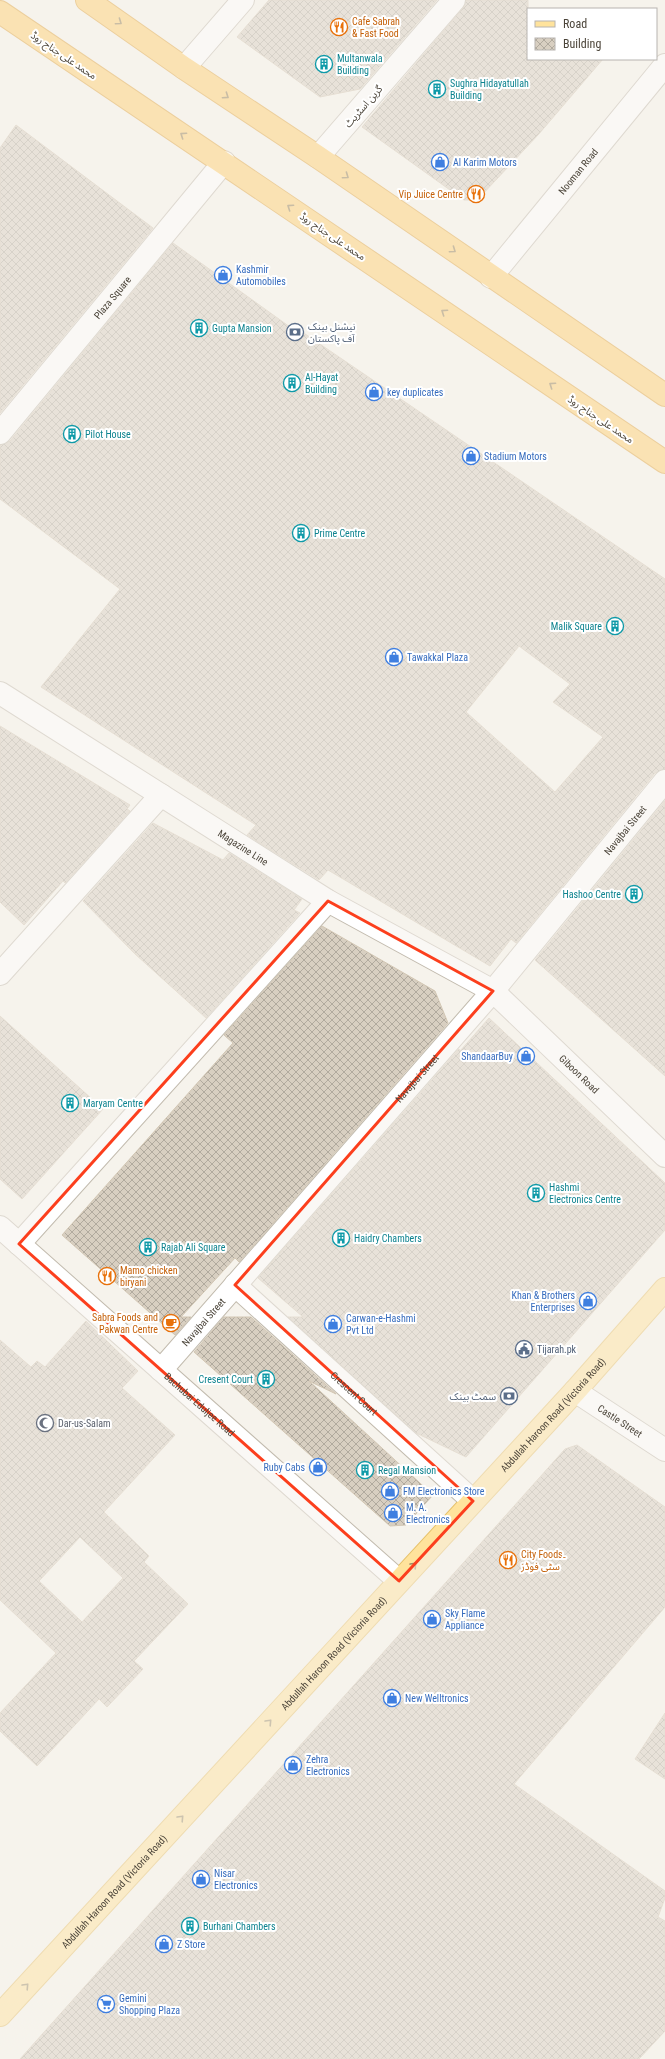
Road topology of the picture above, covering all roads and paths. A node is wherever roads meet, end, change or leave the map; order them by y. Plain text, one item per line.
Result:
1 (87, 0) edge
2 (243, 0) edge
3 (454, 0) edge
4 (0, 12) edge
5 (665, 65) edge
6 (184, 68) junction
7 (318, 157) junction
8 (224, 162) junction
9 (491, 277) junction
10 (665, 395) edge
11 (0, 433) edge
12 (665, 462) edge
13 (2, 698) edge
14 (665, 781) edge
15 (161, 795) junction
16 (328, 901) junction
17 (0, 974) edge
18 (493, 991) junction
19 (665, 1156) edge
20 (0, 1227) edge
21 (19, 1244) junction
22 (235, 1285) junction
23 (665, 1289) edge
24 (161, 1370) junction
25 (575, 1391) junction
26 (665, 1450) edge
27 (473, 1501) junction
28 (399, 1581) junction
29 (0, 2015) edge

1 -> 6 highway
2 - 6 street
3 - 7 street, گرین اسٹریٹ
8 -> 4 highway, محمد علی جناح روڈ
5 - 9 street, Nooman Road
6 -> 7 highway
7 -> 9 highway
8 - 11 street, Plaza Square
12 -> 8 highway, محمد علی جناح روڈ
9 - 10 highway
13 - 15 street, Magazine Line
14 - 18 street, Navajbai Street
15 - 16 street, Magazine Line
15 - 17 street
16 - 18 street, Magazine Line
16 - 21 street
18 - 19 street, Giboon Road
18 - 22 street, Navajbai Street
20 - 21 street, Bachubai Eduljee Road
21 - 24 street, Bachubai Eduljee Road
22 - 24 street, Navajbai Street
22 - 27 street, Crescent Court
23 - 25 main road, Abdullah Haroon Road (Victoria Road)
24 - 28 street, Bachubai Eduljee Road
25 - 26 street, Castle Street
25 - 27 main road, Abdullah Haroon Road (Victoria Road)
28 -> 27 main road, Abdullah Haroon Road (Victoria Road)
29 -> 28 main road, Abdullah Haroon Road (Victoria Road)

